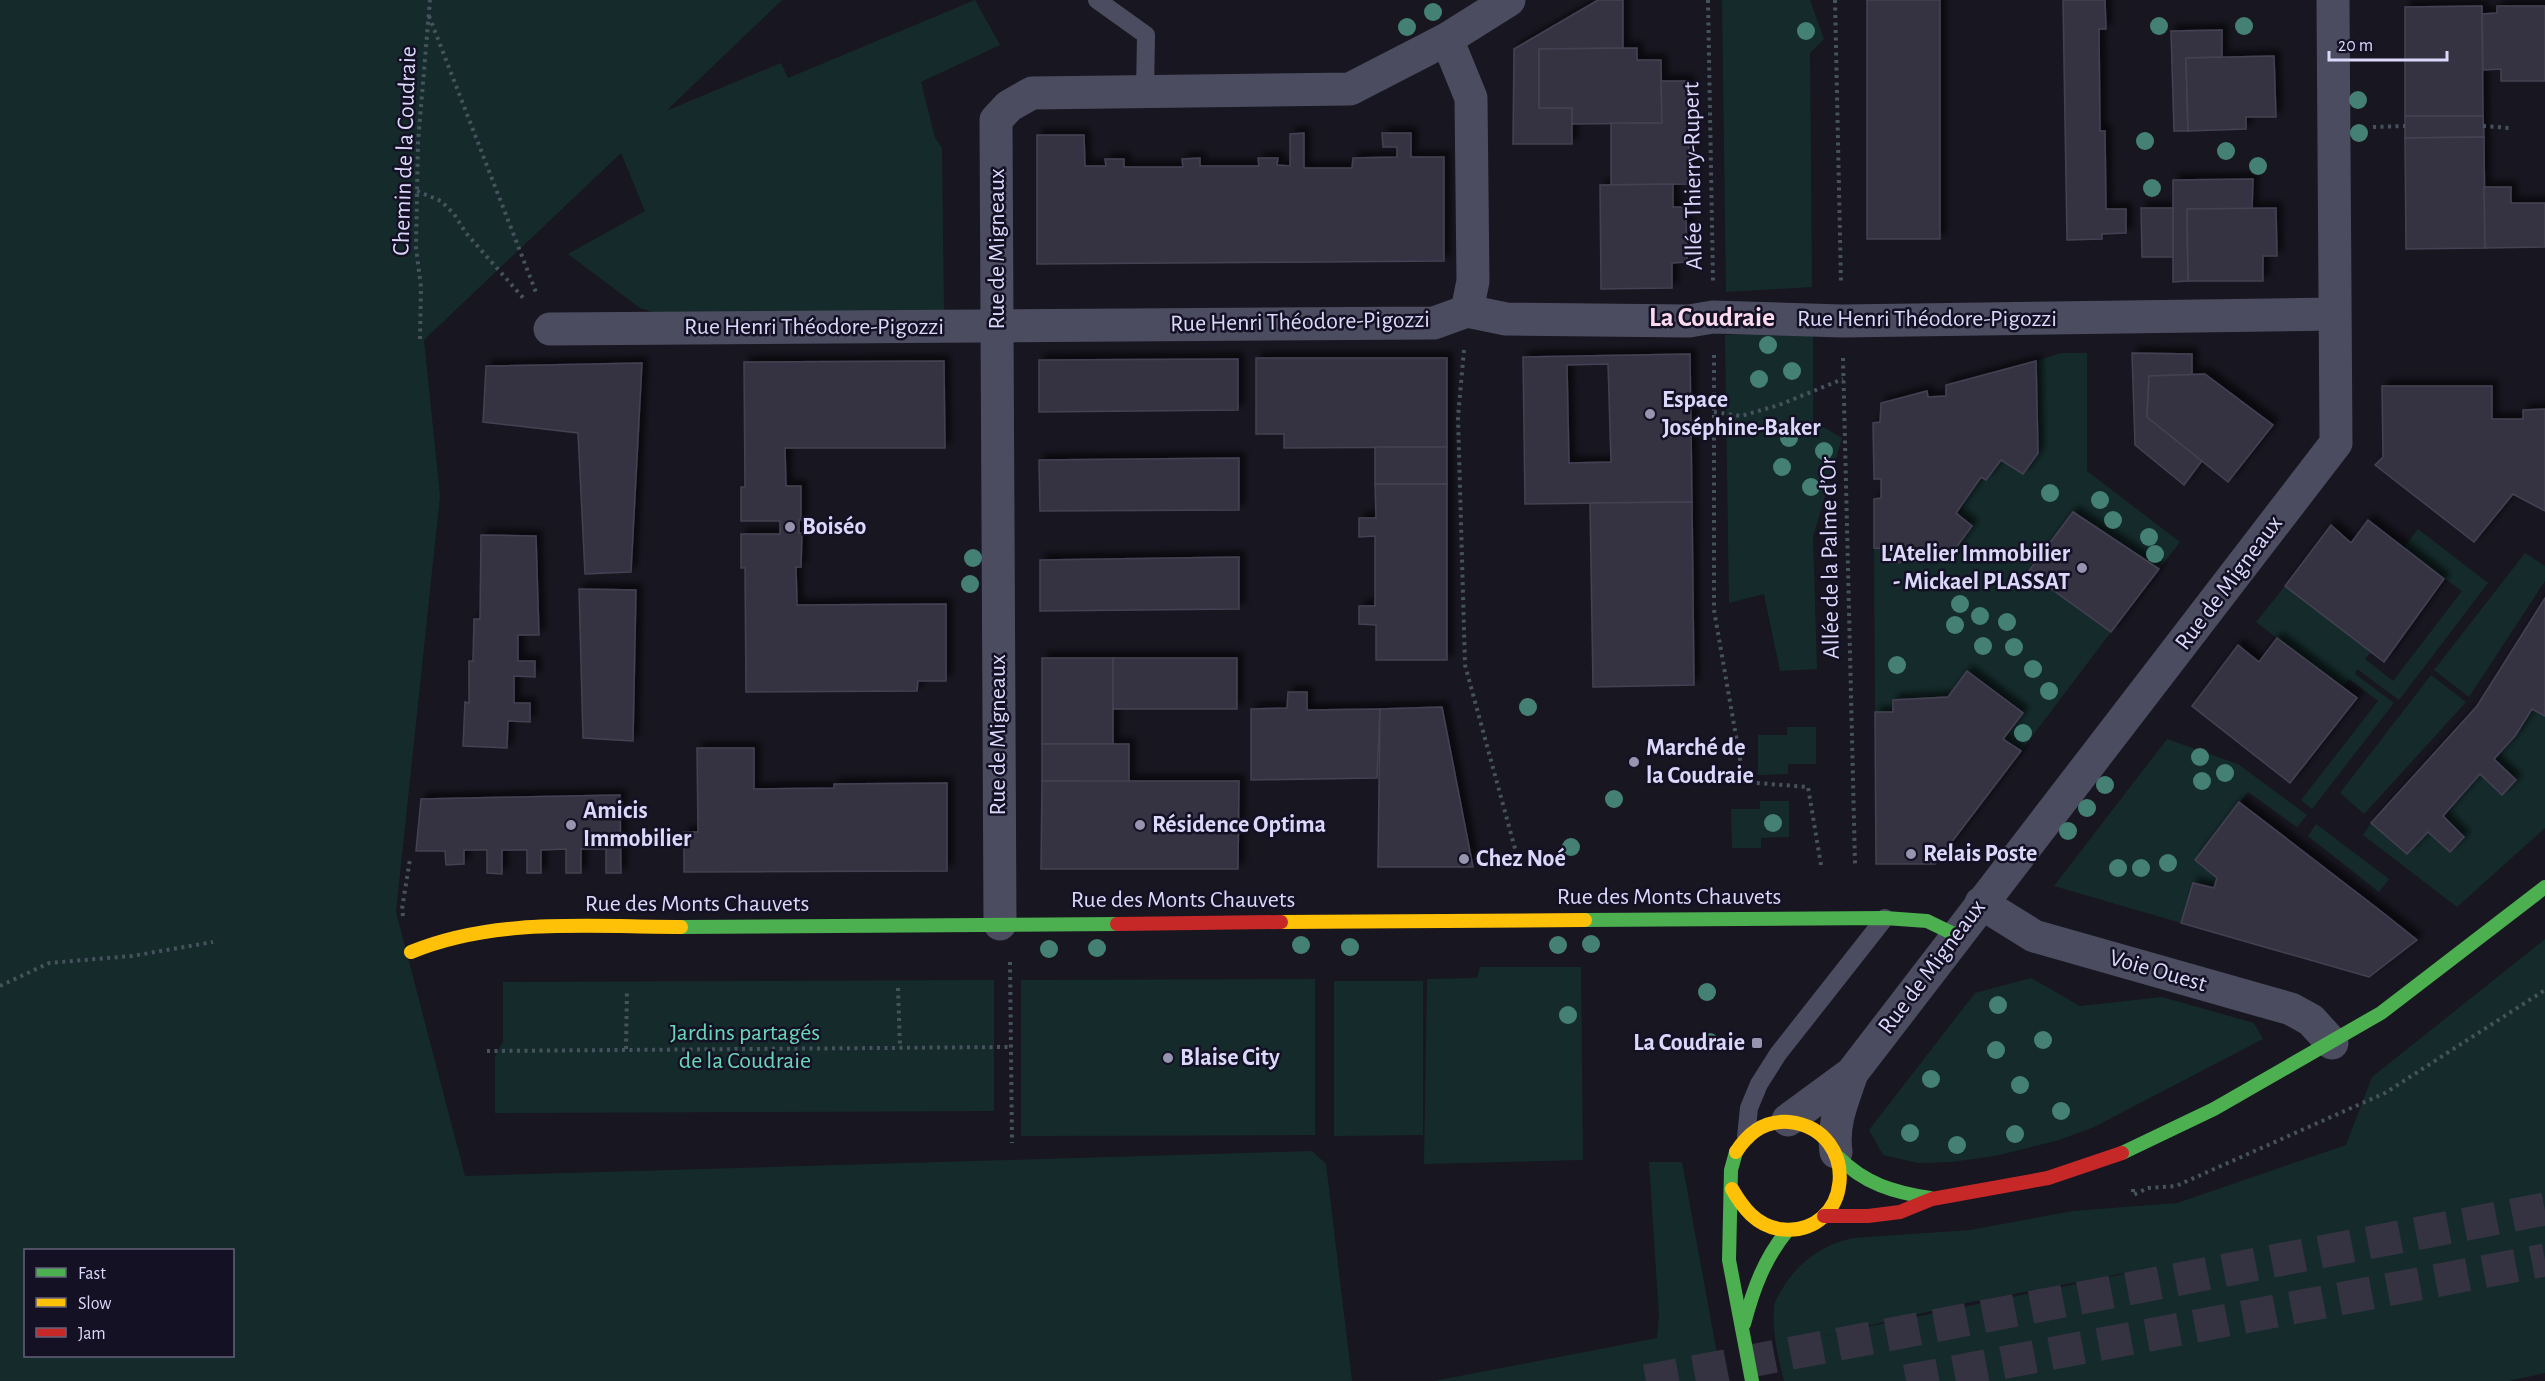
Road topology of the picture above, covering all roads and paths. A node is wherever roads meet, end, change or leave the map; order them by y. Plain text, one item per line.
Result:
1 (430, 0) edge
2 (1097, 0) edge
3 (1509, 0) edge
4 (1708, 0) edge
5 (1835, 0) edge
6 (2333, 0) edge
7 (428, 15) junction
8 (1447, 39) junction
9 (1145, 92) junction
10 (2405, 126) dead end
11 (2483, 126) dead end
12 (2373, 127) dead end
13 (2510, 128) dead end
14 (417, 191) junction
15 (1467, 311) junction
16 (2334, 314) junction
17 (1713, 317) junction
18 (1842, 321) junction
19 (997, 326) junction
20 (550, 329) junction
21 (420, 339) dead end
22 (1843, 379) junction
23 (1714, 412) junction
24 (410, 858) dead end
25 (1855, 864) dead end
26 (1821, 865) dead end
27 (1520, 867) dead end
28 (2545, 887) edge
29 (1981, 903) junction
30 (402, 909) dead end
31 (1885, 918) junction
32 (1000, 924) junction
33 (1956, 934) junction
34 (213, 942) dead end
35 (411, 952) dead end
36 (1010, 962) dead end
37 (0, 986) edge
38 (898, 988) dead end
39 (627, 989) dead end
40 (2545, 990) edge
41 (2332, 1043) junction
42 (900, 1047) junction
43 (1011, 1047) junction
44 (626, 1049) junction
45 (487, 1051) dead end
46 (1852, 1073) junction
47 (1788, 1120) junction
48 (1746, 1137) junction
49 (1011, 1143) dead end
50 (2123, 1153) junction
51 (1837, 1154) junction
52 (1732, 1189) junction
53 (1932, 1199) junction
54 (1824, 1216) junction
55 (1787, 1231) junction
56 (1743, 1329) junction
57 (1752, 1381) edge

1 - 7 path, Chemin de la Coudraie
2 - 9 lane
3 - 8 street, Rue de Migneaux
4 - 17 path, Allée Thierry-Rupert
5 - 18 path, Allée de la Palme d’Or
6 - 16 street, Rue de Migneaux
7 - 14 path, Chemin de la Coudraie
7 - 20 path
8 - 9 street, Rue de Migneaux
8 - 15 street
9 - 19 street, Rue de Migneaux
10 - 12 path
11 - 13 path
14 - 20 path
14 - 21 path, Chemin de la Coudraie
15 - 17 street, Rue Henri Théodore-Pigozzi
15 - 19 street, Rue Henri Théodore-Pigozzi
15 - 27 path
16 - 18 street, Rue Henri Théodore-Pigozzi
16 - 29 street, Rue de Migneaux
17 - 18 street, Rue Henri Théodore-Pigozzi
17 - 23 path, Allée Thierry-Rupert
18 - 22 path, Allée de la Palme d’Or
19 - 20 street, Rue Henri Théodore-Pigozzi
19 - 32 street, Rue de Migneaux
22 - 23 path
22 - 25 path, Allée de la Palme d’Or
23 - 26 path, Allée Thierry-Rupert
24 - 30 path
28 - 41 street
29 - 33 street, Rue de Migneaux
29 - 41 street, Voie Ouest
31 - 32 street, Rue des Monts Chauvets
31 - 33 street, Rue des Monts Chauvets
31 - 48 lane
32 - 35 street, Rue des Monts Chauvets
33 - 46 street, Rue de Migneaux
34 - 37 path
36 - 43 path
38 - 42 path
39 - 44 path
40 - 50 path
41 - 50 street
42 - 43 path
42 - 44 path
43 - 49 path
44 - 45 path
46 - 47 street, Rue de Migneaux
46 - 51 street, Rue de Migneaux
47 - 48 street, Rue de Migneaux
47 - 51 street
48 - 52 street
50 - 53 street
51 - 53 street
51 - 54 street, Rue de Migneaux
52 - 55 street
52 - 56 street
53 - 54 street
54 - 55 street
55 - 56 street
56 - 57 street

